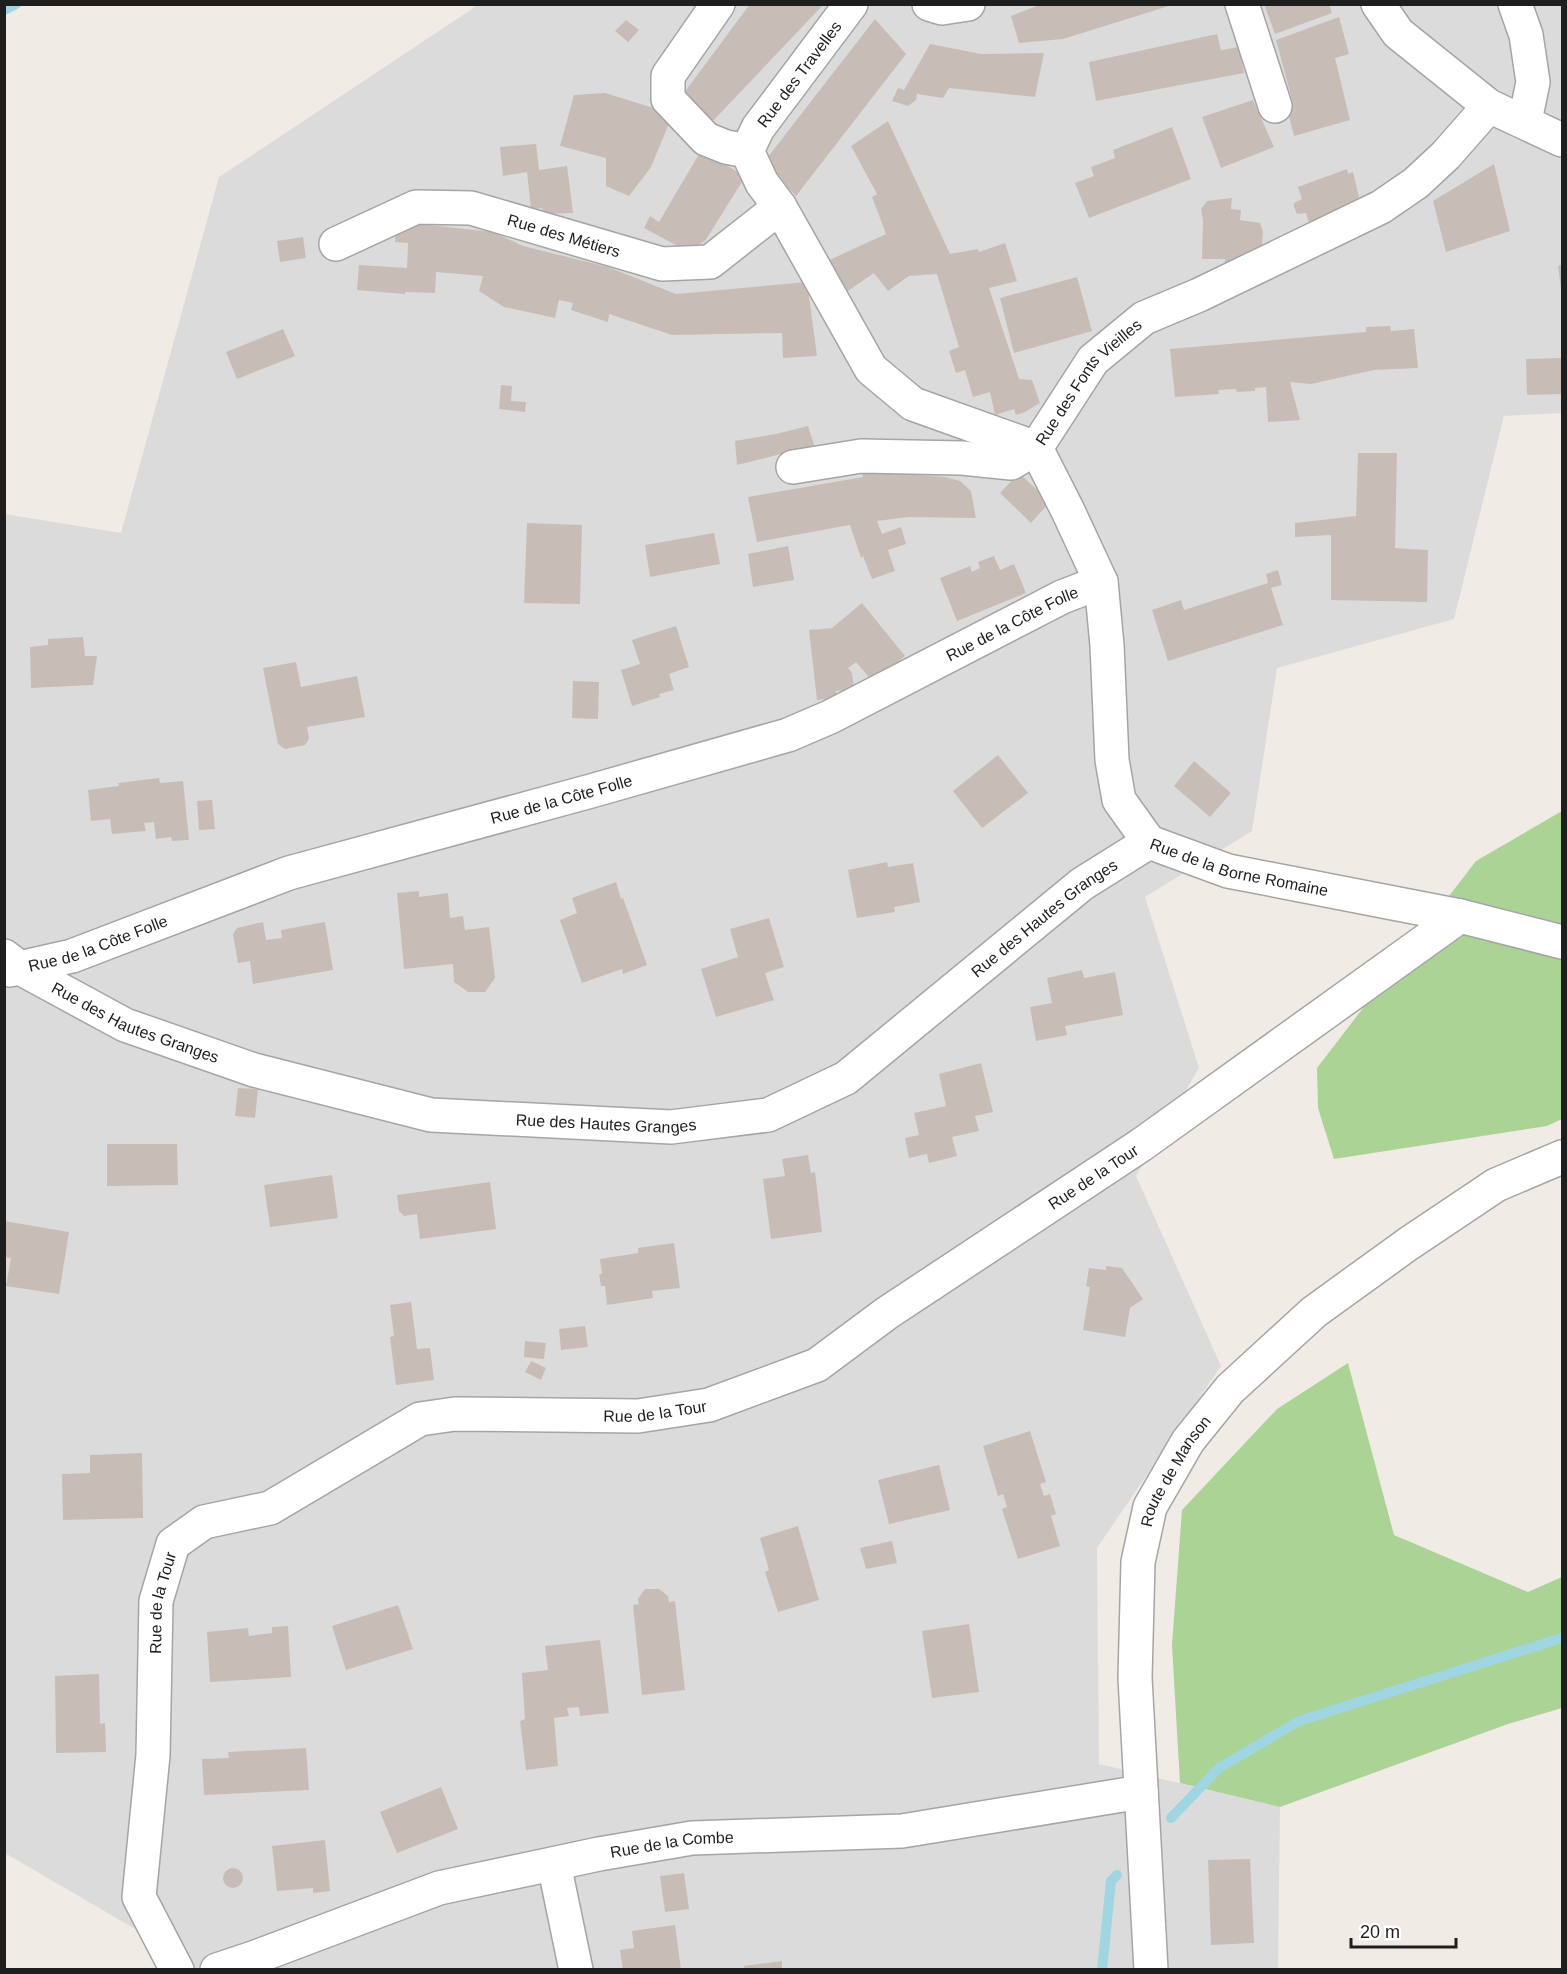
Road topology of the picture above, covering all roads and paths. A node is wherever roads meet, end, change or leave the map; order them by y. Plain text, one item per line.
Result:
1 (718, 4) edge
2 (851, 4) edge
3 (928, 4) edge
4 (968, 4) edge
5 (1242, 4) edge
6 (1378, 4) edge
7 (1515, 4) edge
8 (1275, 106) dead end
9 (1489, 106) junction
10 (1525, 121) junction
11 (1563, 140) edge
12 (747, 151) junction
13 (780, 207) junction
14 (336, 244) dead end
15 (1036, 448) junction
16 (792, 467) dead end
17 (1101, 582) junction
18 (1149, 842) junction
19 (1460, 916) junction
20 (1563, 942) edge
21 (10, 965) edge
22 (1563, 1157) edge
23 (1141, 1792) junction
24 (554, 1863) junction
25 (177, 1970) edge
26 (217, 1970) edge
27 (576, 1970) edge
28 (1151, 1970) edge

1 - 12 street
2 - 12 street, Rue des Travelles
3 - 4 street
5 - 8 street
6 - 9 street
7 - 10 street
9 - 10 street
9 - 15 street, Rue des Fonts Vieilles
10 - 11 street
12 - 13 street
13 - 14 street, Rue des Métiers
13 - 15 street, Rue des Fonts Vieilles
15 - 16 street
15 - 17 street, Rue de la Borne Romaine
17 - 18 street, Rue de la Borne Romaine
17 - 21 street, Rue de la Côte Folle
18 - 19 street, Rue de la Borne Romaine
18 - 21 street, Rue des Hautes Granges
19 - 20 street, Rue de la Borne Romaine
19 - 25 street, Rue de la Tour
22 - 23 street, Route de Manson
23 - 24 street, Rue de la Combe
23 - 28 street, Route de Manson
24 - 26 street, Rue de la Combe
24 - 27 street

